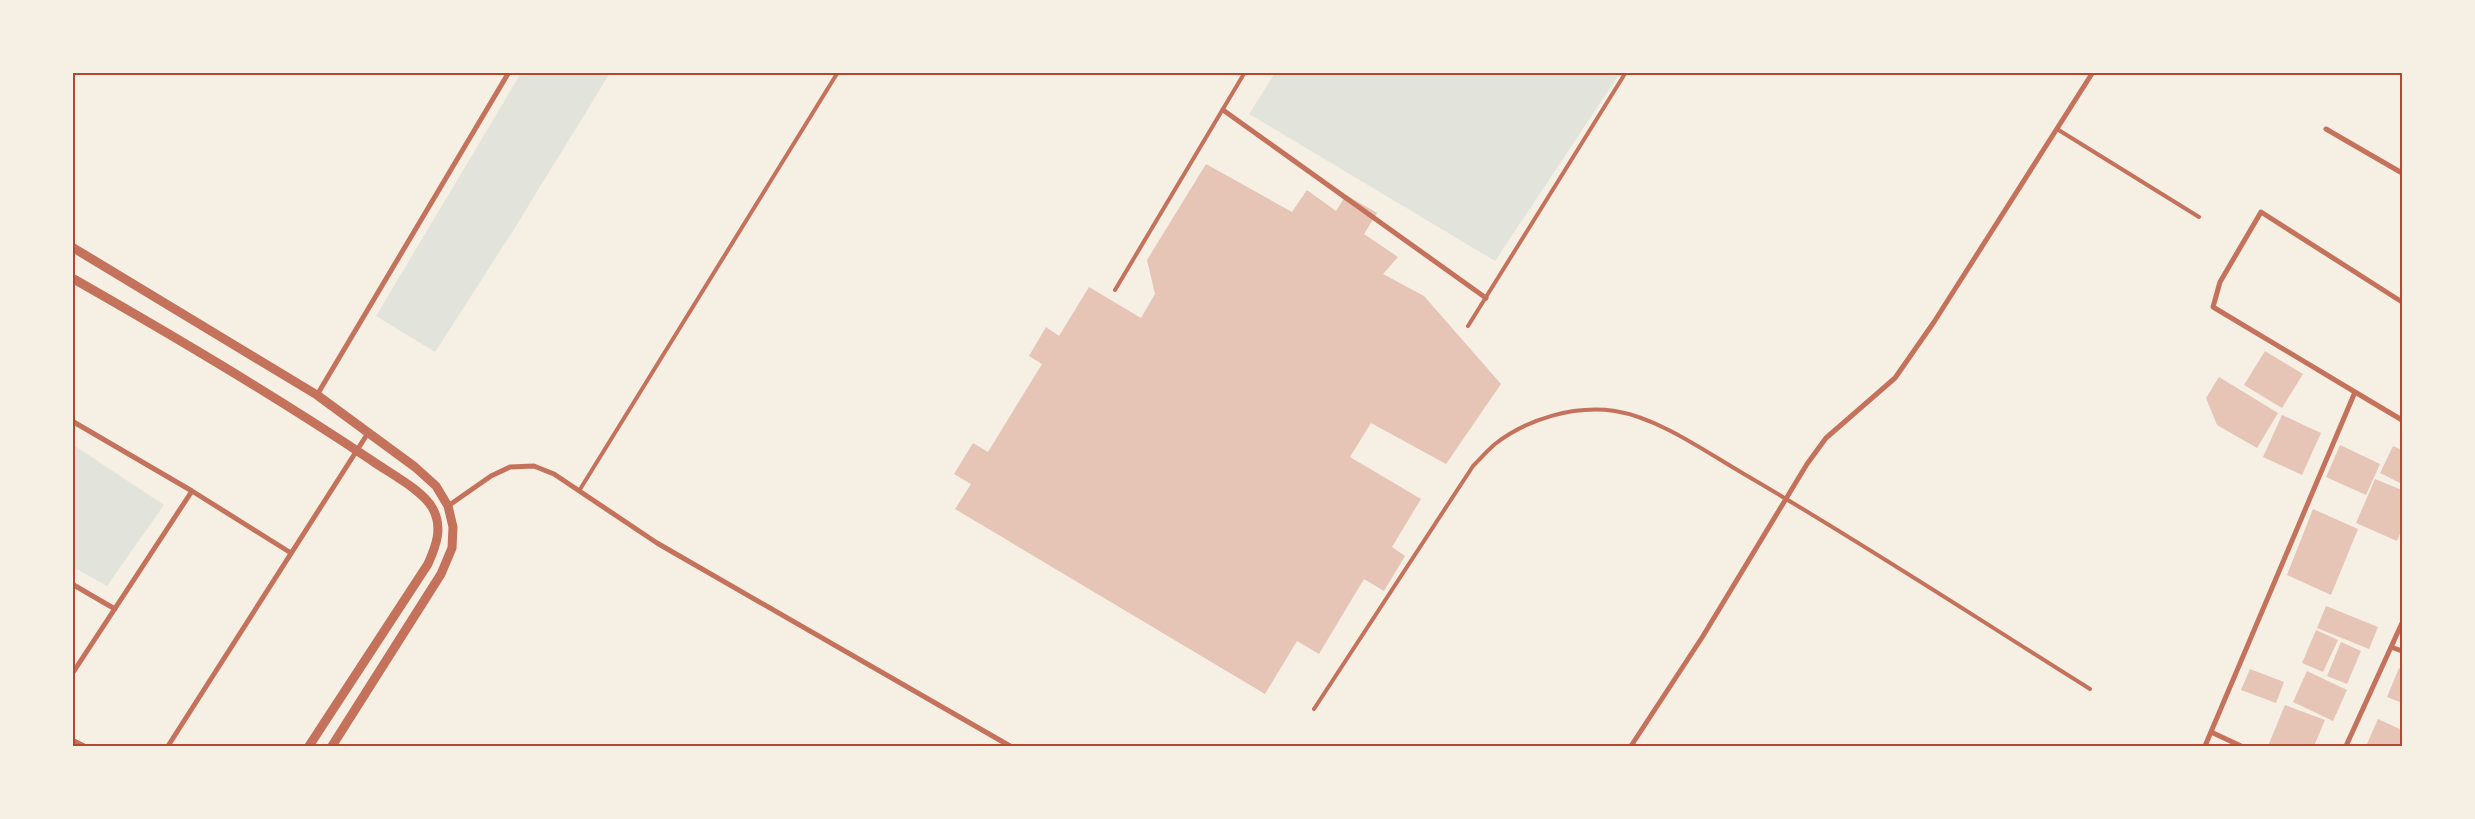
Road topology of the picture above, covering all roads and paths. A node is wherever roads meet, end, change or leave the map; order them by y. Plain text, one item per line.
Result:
1 (509, 72) edge
2 (838, 72) edge
3 (1245, 72) edge
4 (1626, 72) edge
5 (2093, 72) edge
6 (1223, 110) junction
7 (2057, 129) junction
8 (2326, 129) dead end
9 (2402, 173) edge
10 (2199, 216) dead end
11 (72, 246) edge
12 (72, 278) edge
13 (1116, 290) dead end
14 (1486, 298) junction
15 (2402, 302) edge
16 (1468, 326) dead end
17 (2355, 392) junction
18 (316, 395) junction
19 (2402, 420) edge
20 (72, 421) edge
21 (368, 433) junction
22 (357, 451) junction
23 (192, 491) junction
24 (579, 491) junction
25 (1786, 498) junction
26 (448, 506) junction
27 (290, 553) junction
28 (72, 584) edge
29 (115, 609) junction
30 (2402, 623) edge
31 (2391, 647) junction
32 (2402, 651) edge
33 (72, 674) edge
34 (2090, 689) dead end
35 (1314, 709) dead end
36 (2211, 732) junction
37 (72, 740) edge
38 (84, 746) edge
39 (168, 746) edge
40 (309, 746) edge
41 (332, 746) edge
42 (1010, 746) edge
43 (1631, 746) edge
44 (2204, 746) edge
45 (2241, 746) edge
46 (2346, 746) edge

1 - 18 street
2 - 24 lane
3 - 6 lane
4 - 14 lane
5 - 7 street
6 - 13 lane
6 - 14 street
7 - 10 lane
7 - 25 street
8 - 9 street
11 - 18 street
12 - 22 street
14 - 16 lane
15 - 17 street
17 - 19 street
17 - 36 street
18 - 21 street
20 - 23 street
21 - 22 street
21 - 26 street
22 - 27 street
22 - 40 street
23 - 27 street
23 - 29 street
24 - 26 street
24 - 42 street
25 - 34 lane
25 - 35 lane
25 - 43 street
26 - 41 street
27 - 39 street
28 - 29 street
29 - 33 street
30 - 31 street
31 - 32 street
31 - 46 street
36 - 44 street
36 - 45 street
37 - 38 street

